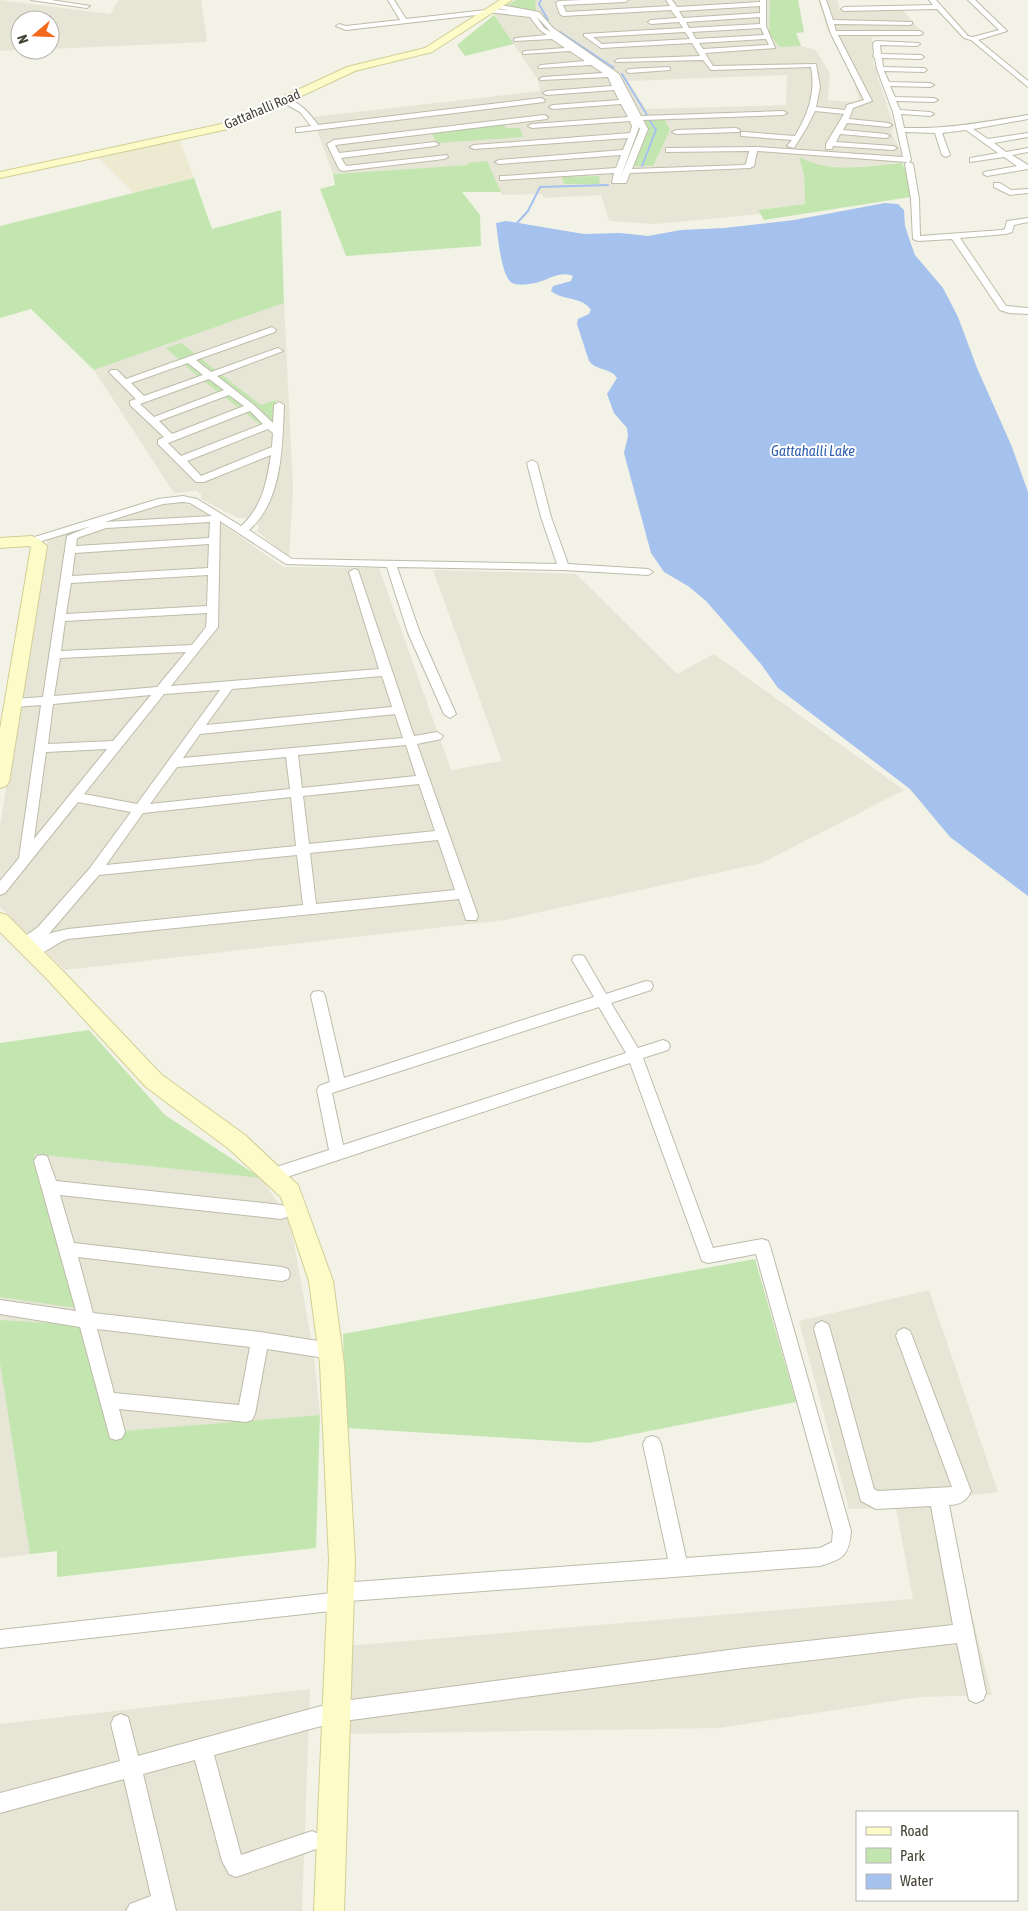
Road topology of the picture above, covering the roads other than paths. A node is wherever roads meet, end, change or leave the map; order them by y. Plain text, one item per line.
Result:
1 (34, 0) edge
2 (390, 0) edge
3 (507, 0) edge
4 (625, 0) edge
5 (669, 0) edge
6 (823, 0) edge
7 (906, 0) edge
8 (932, 0) edge
9 (971, 0) edge
10 (763, 2) edge
11 (87, 6) dead end
12 (938, 7) junction
13 (674, 8) junction
14 (910, 8) junction
15 (489, 9) junction
16 (844, 9) dead end
17 (827, 12) junction
18 (901, 13) dead end
19 (763, 15) junction
20 (403, 20) junction
21 (682, 20) junction
22 (651, 22) dead end
23 (830, 22) junction
24 (910, 23) dead end
25 (339, 26) dead end
26 (763, 26) junction
27 (688, 31) junction
28 (834, 33) junction
29 (920, 33) dead end
30 (554, 37) junction
31 (768, 37) junction
32 (973, 39) junction
33 (516, 40) dead end
34 (694, 41) junction
35 (917, 44) dead end
36 (572, 49) junction
37 (526, 53) dead end
38 (703, 55) junction
39 (876, 56) junction
40 (921, 58) dead end
41 (618, 62) dead end
42 (592, 63) junction
43 (541, 67) dead end
44 (668, 69) dead end
45 (880, 69) junction
46 (924, 70) dead end
47 (613, 74) junction
48 (543, 79) dead end
49 (886, 84) junction
50 (930, 85) dead end
51 (1028, 85) edge
52 (616, 88) junction
53 (547, 93) dead end
54 (892, 99) junction
55 (541, 100) dead end
56 (934, 100) dead end
57 (284, 101) junction
58 (623, 102) junction
59 (409, 106) dead end
60 (813, 109) junction
61 (848, 112) junction
62 (897, 112) junction
63 (783, 113) dead end
64 (930, 114) dead end
65 (417, 116) junction
66 (670, 116) junction
67 (544, 117) dead end
68 (1028, 117) edge
69 (636, 118) junction
70 (799, 119) dead end
71 (808, 120) junction
72 (844, 121) junction
73 (557, 124) junction
74 (888, 124) dead end
75 (530, 126) dead end
76 (312, 128) junction
77 (967, 128) junction
78 (299, 130) dead end
79 (426, 130) junction
80 (736, 130) dead end
81 (900, 130) junction
82 (938, 131) junction
83 (676, 132) junction
84 (838, 132) junction
85 (744, 134) dead end
86 (1028, 134) edge
87 (634, 135) junction
88 (886, 136) dead end
89 (797, 138) junction
90 (986, 142) junction
91 (435, 144) junction
92 (791, 146) dead end
93 (474, 147) dead end
94 (893, 148) dead end
95 (754, 149) junction
96 (1028, 150) edge
97 (626, 152) junction
98 (1004, 154) junction
99 (946, 155) dead end
100 (336, 156) junction
101 (444, 157) junction
102 (665, 160) junction
103 (973, 160) dead end
104 (500, 162) dead end
105 (448, 164) dead end
106 (908, 164) dead end
107 (1026, 167) edge
108 (623, 170) junction
109 (987, 174) dead end
110 (0, 175) edge
111 (503, 178) dead end
112 (997, 185) dead end
113 (1028, 191) edge
114 (1028, 220) edge
115 (955, 237) junction
116 (1028, 310) edge
117 (272, 330) dead end
118 (278, 351) dead end
119 (190, 360) junction
120 (114, 372) dead end
121 (211, 375) junction
122 (125, 382) junction
123 (231, 391) junction
124 (142, 400) junction
125 (279, 405) dead end
126 (251, 407) junction
127 (152, 421) junction
128 (270, 425) junction
129 (278, 433) junction
130 (171, 438) junction
131 (276, 449) junction
132 (181, 460) junction
133 (532, 463) dead end
134 (200, 480) junction
135 (191, 497) junction
136 (242, 531) junction
137 (32, 541) junction
138 (214, 541) junction
139 (0, 543) edge
140 (70, 550) junction
141 (391, 564) junction
142 (564, 567) junction
143 (213, 571) junction
144 (354, 572) dead end
145 (648, 572) dead end
146 (66, 580) junction
147 (212, 609) junction
148 (61, 618) junction
149 (194, 648) junction
150 (56, 655) junction
151 (386, 672) junction
152 (229, 685) junction
153 (161, 689) junction
154 (50, 700) junction
155 (14, 703) junction
156 (399, 710) junction
157 (450, 714) dead end
158 (196, 730) junction
159 (437, 736) dead end
160 (410, 741) junction
161 (116, 745) junction
162 (42, 748) junction
163 (292, 752) junction
164 (172, 764) junction
165 (424, 779) junction
166 (0, 782) edge
167 (296, 793) junction
168 (74, 797) junction
169 (140, 809) junction
170 (443, 835) junction
171 (303, 849) junction
172 (25, 858) junction
173 (95, 871) junction
174 (0, 890) edge
175 (464, 894) junction
176 (310, 910) junction
177 (471, 916) dead end
178 (0, 920) edge
179 (29, 948) junction
180 (579, 960) dead end
181 (646, 986) dead end
182 (318, 996) dead end
183 (602, 1000) junction
184 (662, 1046) dead end
185 (635, 1056) junction
186 (338, 1086) junction
187 (337, 1153) junction
188 (42, 1161) dead end
189 (272, 1175) junction
190 (50, 1187) junction
191 (281, 1212) dead end
192 (68, 1249) junction
193 (282, 1274) dead end
194 (0, 1308) edge
195 (86, 1320) junction
196 (822, 1329) dead end
197 (904, 1336) dead end
198 (260, 1340) junction
199 (331, 1351) junction
200 (108, 1400) junction
201 (116, 1432) dead end
202 (652, 1444) dead end
203 (938, 1496) junction
204 (679, 1567) junction
205 (341, 1596) junction
206 (963, 1633) junction
207 (0, 1639) edge
208 (976, 1693) dead end
209 (336, 1712) junction
210 (121, 1724) dead end
211 (202, 1749) junction
212 (132, 1768) junction
213 (0, 1803) edge
214 (312, 1841) dead end
215 (164, 1907) edge
216 (137, 1911) edge
217 (329, 1911) edge

1 - 11 street
2 - 20 street
3 - 15 street, Gattahalli Road
4 - 13 street
5 - 13 street
6 - 17 street
7 - 14 street
8 - 12 street
9 - 32 street
10 - 13 street
10 - 19 street
12 - 14 street
12 - 32 street
13 - 21 street
14 - 16 street
15 - 20 street
15 - 30 street
15 - 47 street
15 - 57 street, Gattahalli Road
17 - 18 street
17 - 23 street
19 - 21 street
19 - 26 street
20 - 25 street
21 - 22 street
21 - 27 street
23 - 24 street
23 - 28 street
26 - 27 street
26 - 31 street
27 - 34 street
27 - 34 street
28 - 29 street
28 - 61 street
30 - 33 street
30 - 36 street
31 - 34 street
31 - 38 street
32 - 51 street
34 - 38 street
35 - 39 street
36 - 37 street
36 - 42 street
38 - 41 street
38 - 60 street
39 - 40 street
39 - 45 street
42 - 43 street
42 - 47 street
44 - 47 street
45 - 46 street
45 - 49 street
47 - 48 street
47 - 52 street
47 - 69 street
49 - 50 street
49 - 54 street
52 - 53 street
52 - 58 street
54 - 56 street
54 - 62 street
55 - 65 street
57 - 76 street
57 - 110 street, Gattahalli Road
58 - 69 street
58 - 73 street
59 - 65 street
60 - 61 street
60 - 71 street
61 - 72 street
62 - 64 street
62 - 81 street
63 - 66 street
65 - 76 street
65 - 79 street
66 - 69 street
66 - 83 street
67 - 79 street
68 - 77 street
69 - 73 street
69 - 87 street
69 - 108 street
70 - 71 street
71 - 89 street
72 - 74 street
72 - 84 street
73 - 75 street
76 - 78 street
77 - 82 street
77 - 90 street
79 - 91 street
79 - 100 street
80 - 83 street
81 - 82 street
81 - 95 street
82 - 99 street
83 - 102 street
84 - 88 street
84 - 94 street
85 - 89 street
86 - 90 street
87 - 93 street
87 - 97 street
89 - 92 street
90 - 98 street
91 - 100 street
91 - 101 street
95 - 102 street
95 - 102 street
96 - 98 street
97 - 104 street
97 - 108 street
98 - 103 street
98 - 107 street
100 - 101 street
101 - 105 street
102 - 108 street
106 - 115 street
107 - 109 street
108 - 111 street
112 - 113 street
114 - 115 street
115 - 116 street
117 - 119 street
118 - 121 street
119 - 121 street
119 - 122 street
120 - 122 street
121 - 123 street
121 - 124 street
122 - 124 street
123 - 126 street
123 - 127 street
124 - 127 street
125 - 129 street
126 - 128 street
126 - 130 street
127 - 130 street
128 - 129 street
128 - 132 street
129 - 131 street
130 - 132 street
131 - 134 street
131 - 136 street
132 - 134 street
133 - 142 street
134 - 135 street
135 - 136 street
135 - 137 street
136 - 141 street
137 - 139 street
137 - 155 street
138 - 140 street
138 - 140 street
138 - 143 street
140 - 146 street
141 - 142 street
141 - 157 street
142 - 145 street
143 - 146 street
143 - 147 street
144 - 151 street
146 - 148 street
147 - 148 street
147 - 149 street
148 - 150 street
149 - 150 street
149 - 153 street
150 - 154 street
151 - 152 street
151 - 156 street
152 - 153 street
152 - 158 street
153 - 154 street
153 - 161 street
154 - 155 street
154 - 162 street
155 - 166 street
156 - 158 street
156 - 160 street
158 - 164 street
159 - 160 street
160 - 163 street
160 - 165 street
161 - 162 street
161 - 168 street
162 - 172 street
163 - 164 street
163 - 167 street
164 - 169 street
165 - 167 street
165 - 170 street
167 - 169 street
167 - 171 street
168 - 169 street
168 - 172 street
169 - 173 street
170 - 171 street
170 - 175 street
171 - 173 street
171 - 176 street
172 - 174 street
173 - 179 street
175 - 176 street
175 - 177 street
176 - 179 street
178 - 179 street
179 - 189 street
180 - 183 street
181 - 183 street
182 - 186 street
183 - 185 street
183 - 186 street
184 - 185 street
185 - 187 street
185 - 204 street
186 - 187 street
187 - 189 street
188 - 190 street
189 - 199 street
190 - 191 street
190 - 192 street
192 - 193 street
192 - 195 street
194 - 195 street
195 - 198 street
195 - 200 street
196 - 203 street
197 - 203 street
198 - 199 street
198 - 200 street
199 - 205 street
200 - 201 street
202 - 204 street
203 - 206 street
204 - 205 street
205 - 207 street
205 - 209 street
206 - 208 street
206 - 209 street
209 - 211 street
209 - 217 street
210 - 212 street
211 - 212 street
211 - 214 street
212 - 213 street
212 - 215 street
215 - 216 street

